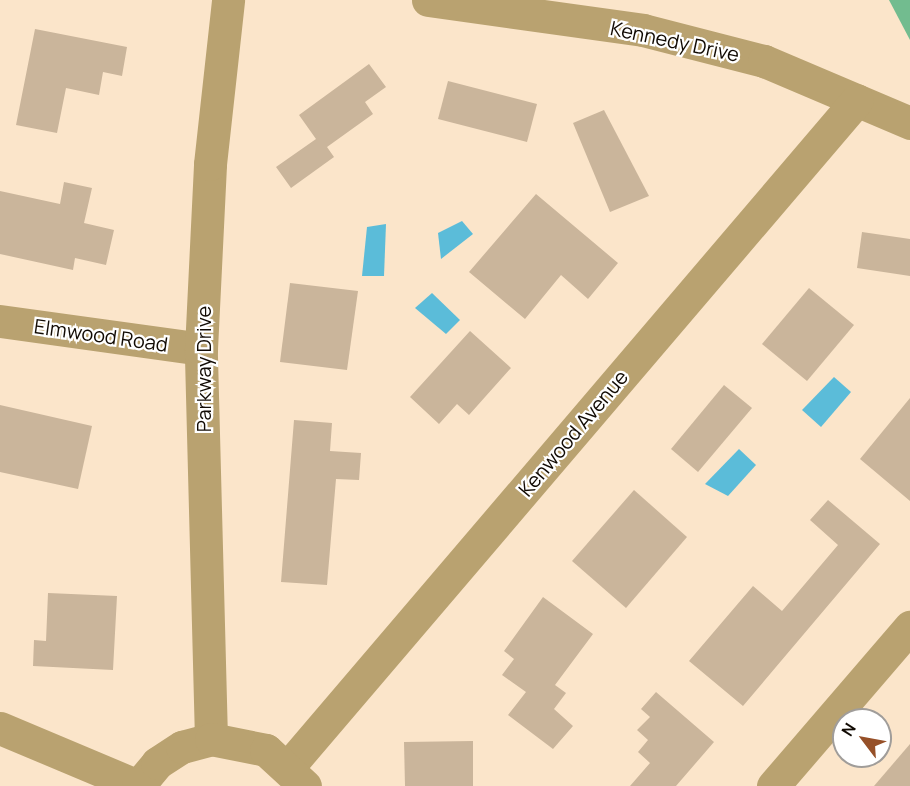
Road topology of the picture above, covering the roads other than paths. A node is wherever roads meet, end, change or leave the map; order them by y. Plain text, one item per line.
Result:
1 (228, 0) edge
2 (428, 0) edge
3 (857, 100) junction
4 (910, 123) edge
5 (0, 321) edge
6 (201, 349) junction
7 (910, 627) edge
8 (0, 728) edge
9 (211, 739) junction
10 (297, 776) edge
11 (138, 786) edge
12 (773, 786) edge

1 - 6 street, Parkway Drive
2 - 3 street, Kennedy Drive
3 - 4 street, Kennedy Drive
3 - 10 street, Kenwood Avenue
5 - 6 street, Elmwood Road
6 - 9 street, Parkway Drive
7 - 12 street
8 - 11 street
9 - 10 street
9 - 11 street

